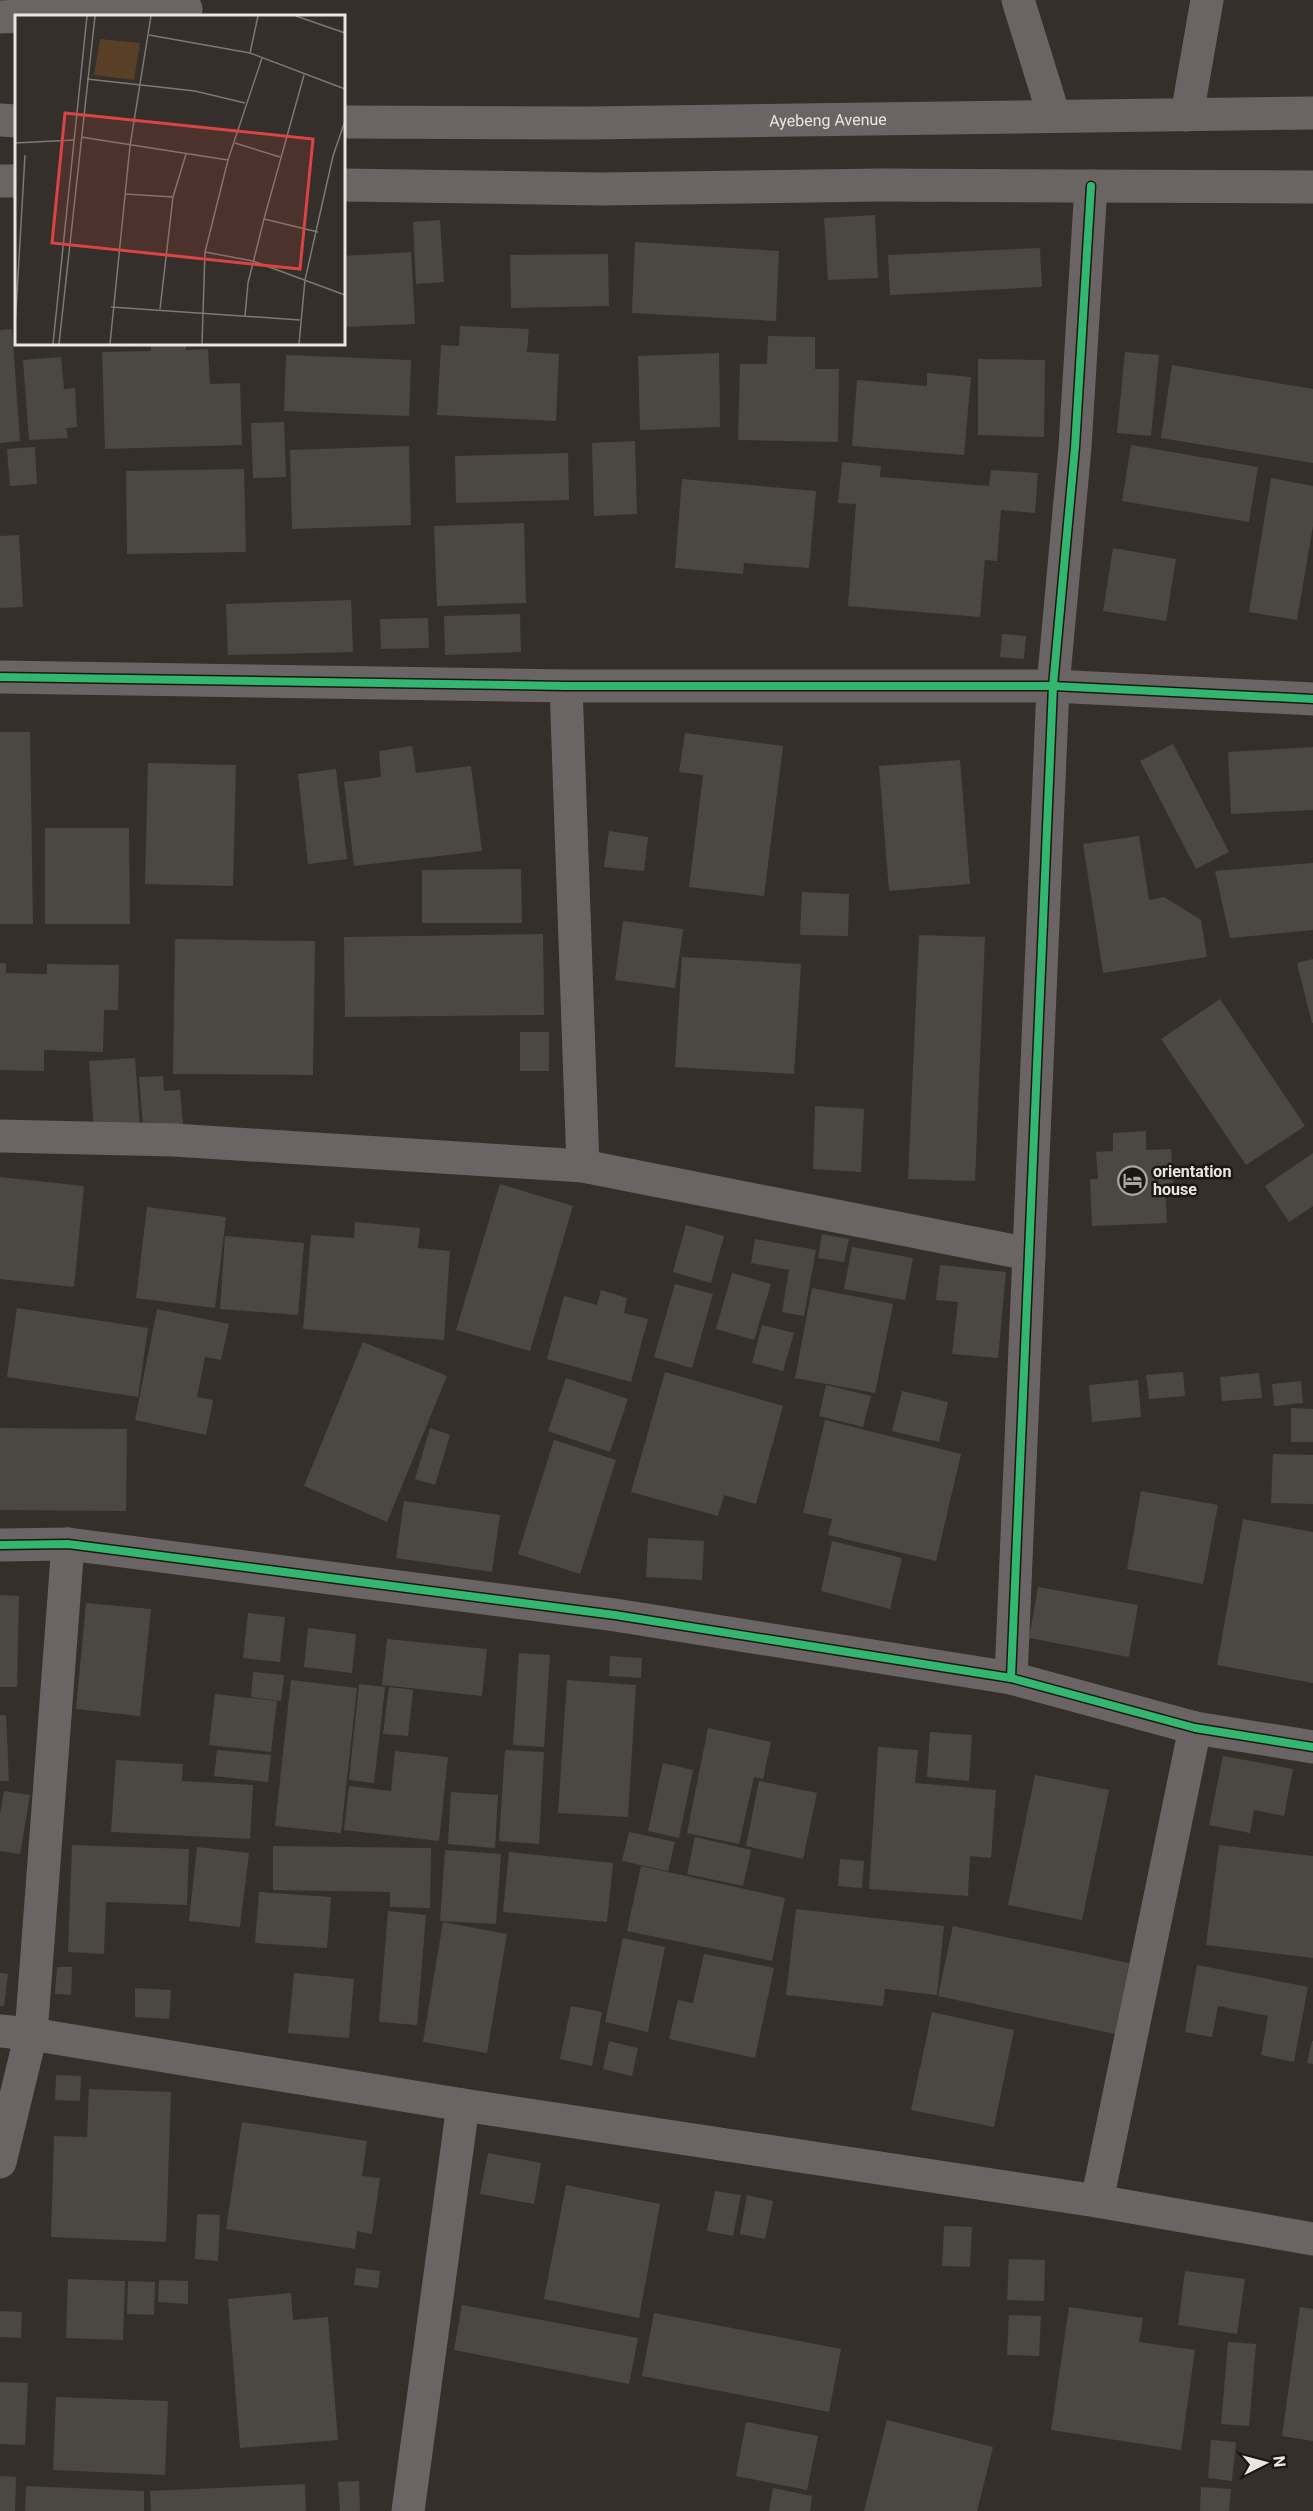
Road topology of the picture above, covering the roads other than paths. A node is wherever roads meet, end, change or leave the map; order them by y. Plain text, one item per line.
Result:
1 (1018, 0) edge
2 (1207, 0) edge
3 (186, 9) dead end
4 (46, 15) edge
5 (15, 16) edge
6 (0, 17) edge
7 (1313, 113) edge
8 (1187, 115) junction
9 (1054, 116) junction
10 (345, 122) edge
11 (345, 185) edge
12 (1091, 186) junction
13 (1313, 187) edge
14 (0, 677) edge
15 (566, 686) junction
16 (1053, 686) junction
17 (1313, 699) edge
18 (0, 1136) edge
19 (583, 1166) junction
20 (1029, 1254) junction
21 (68, 1544) junction
22 (0, 1545) edge
23 (1011, 1678) junction
24 (1195, 1728) junction
25 (1313, 1747) edge
26 (16, 2033) edge
27 (463, 2104) junction
28 (0, 2162) edge
29 (1097, 2201) junction
30 (1313, 2239) edge
31 (408, 2511) edge

1 - 9 street
2 - 8 street
3 - 4 street
5 - 6 street
7 - 8 street, Ayebeng Avenue
8 - 9 street, Ayebeng Avenue
9 - 10 street, Ayebeng Avenue
11 - 12 street
12 - 13 street
12 - 16 street
14 - 15 street
15 - 16 street
15 - 19 street
16 - 17 street
16 - 20 street
18 - 19 street
19 - 20 street
20 - 23 street
21 - 22 street
21 - 23 street
21 - 26 street
23 - 24 street
24 - 25 street
24 - 29 street
26 - 27 street
26 - 28 street
27 - 29 street
27 - 31 street
29 - 30 street

